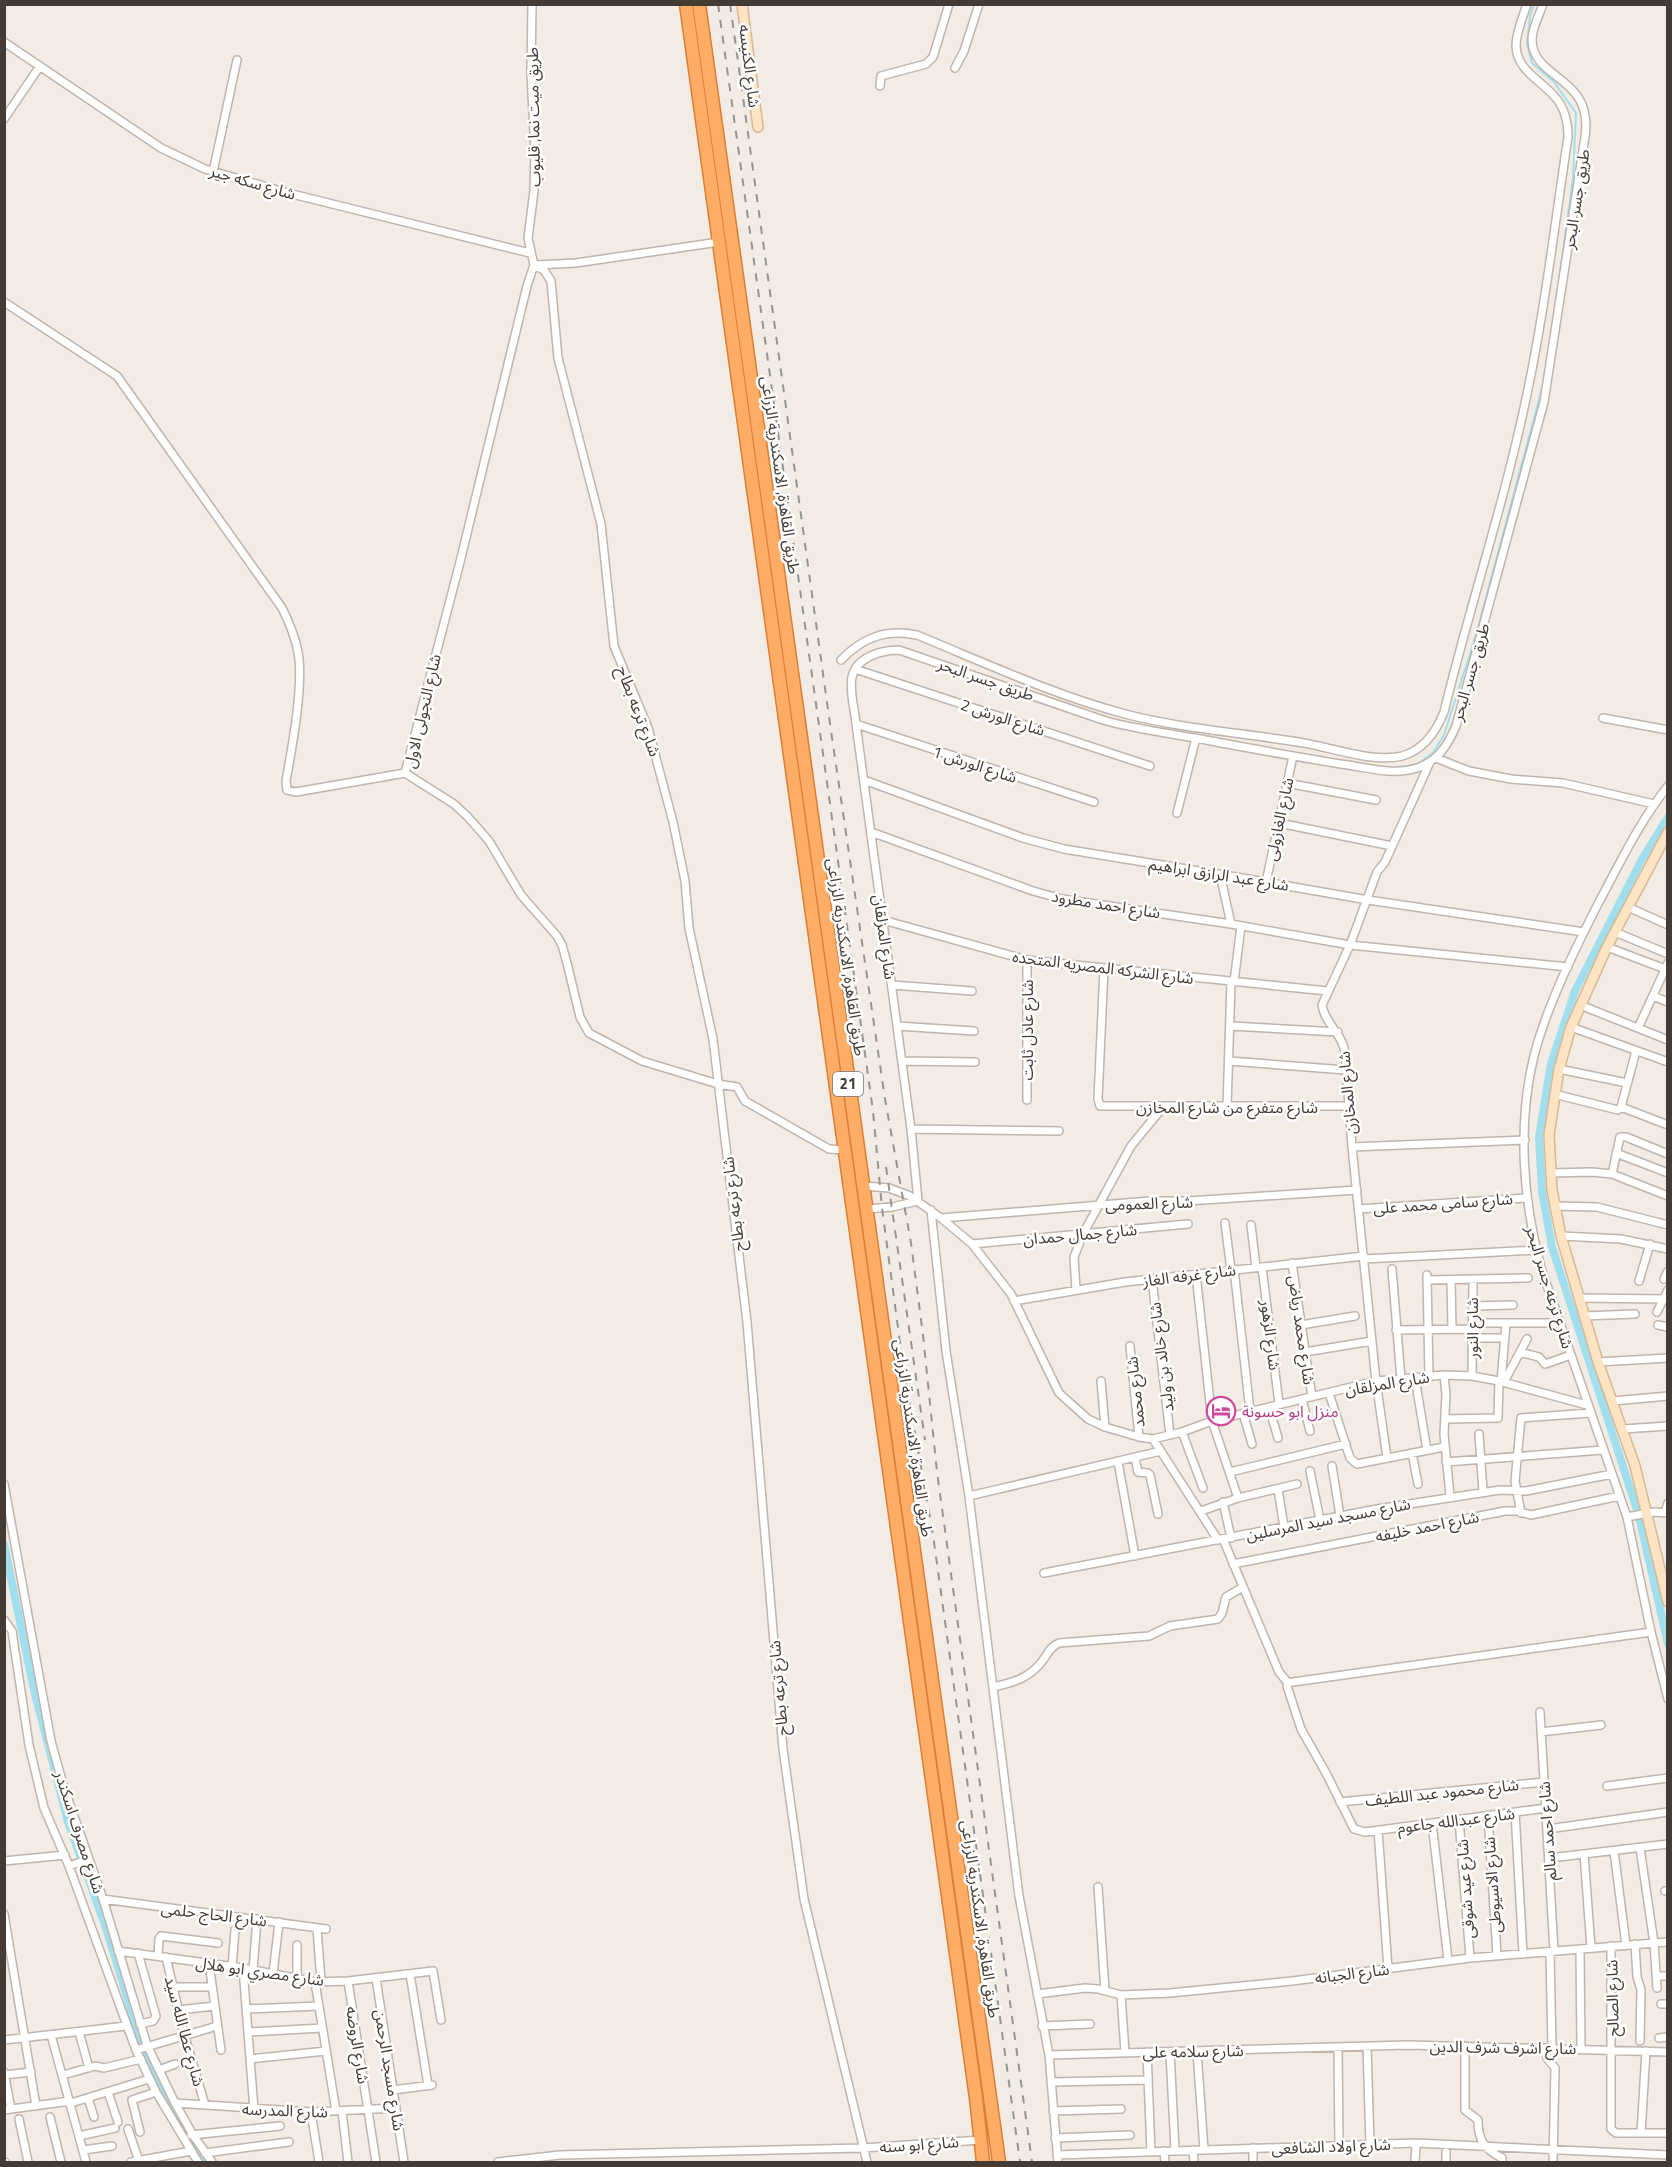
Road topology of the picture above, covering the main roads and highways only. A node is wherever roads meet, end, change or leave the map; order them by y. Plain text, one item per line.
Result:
1 (686, 4) edge
2 (699, 4) edge
3 (983, 2163) edge
4 (999, 2163) edge

1 - 3 highway, طريق القاهرة, الاسكندرية الزراعى / 21
2 - 4 highway, طريق القاهرة, الاسكندرية الزراعى / 21

